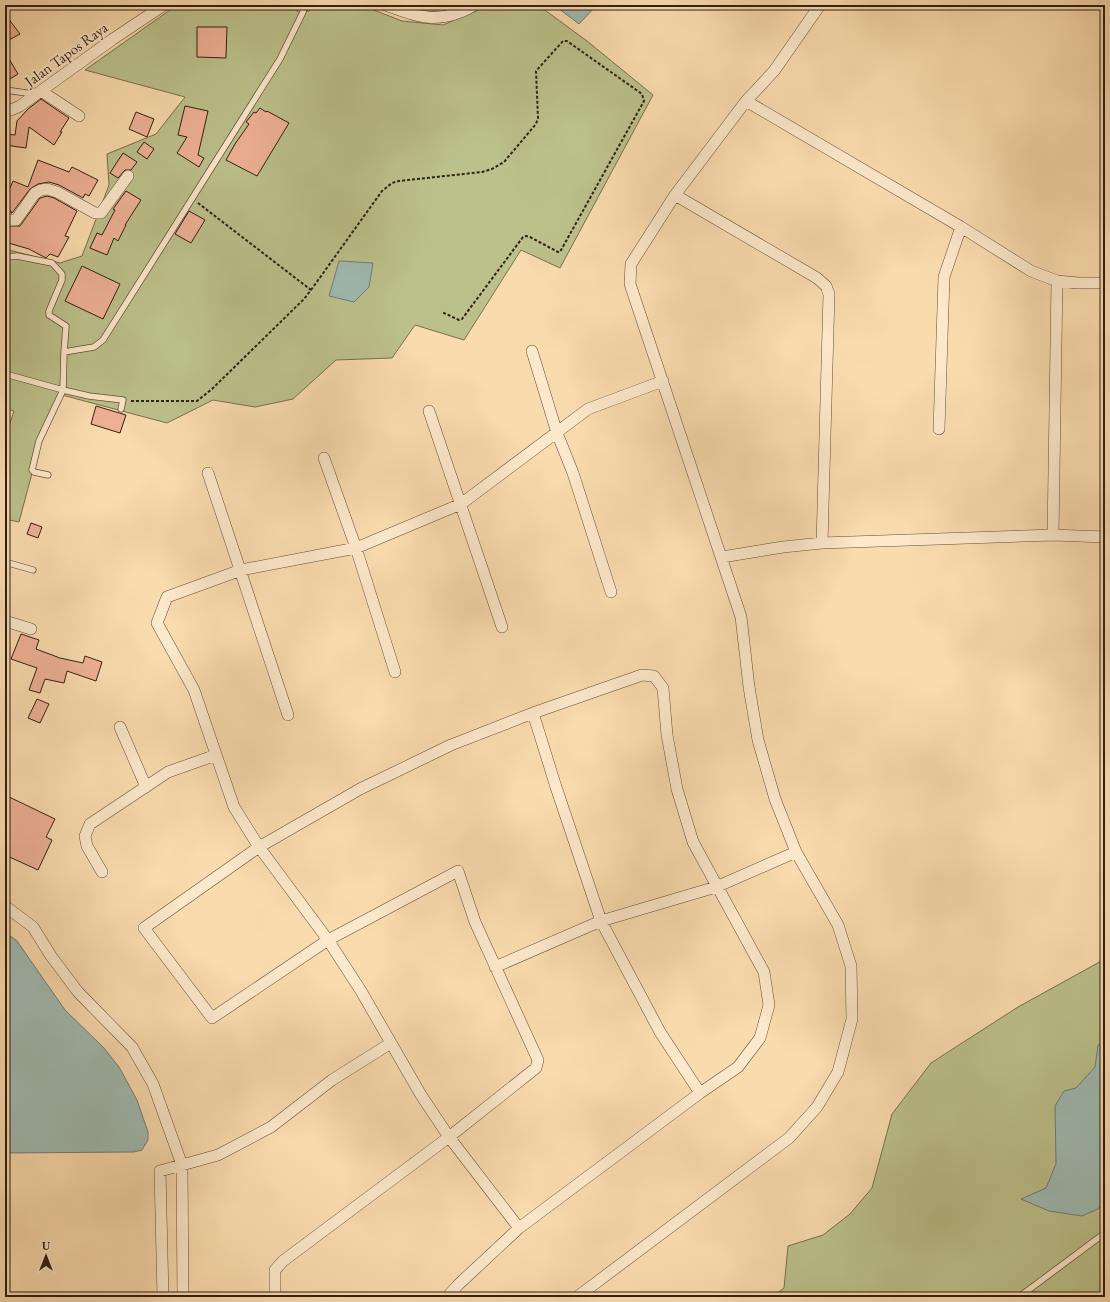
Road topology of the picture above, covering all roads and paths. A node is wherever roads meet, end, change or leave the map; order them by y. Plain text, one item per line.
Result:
1 (385, 5) edge
2 (475, 5) edge
3 (820, 5) edge
4 (160, 6) edge
5 (304, 8) edge
6 (5, 90) edge
7 (38, 93) junction
8 (746, 101) junction
9 (5, 111) edge
10 (79, 116) dead end
11 (128, 176) dead end
12 (675, 195) junction
13 (192, 198) junction
14 (5, 218) edge
15 (961, 227) junction
16 (1057, 281) junction
17 (1105, 283) edge
18 (311, 290) junction
19 (5, 308) edge
20 (442, 312) dead end
21 (532, 351) dead end
22 (64, 352) junction
23 (5, 372) edge
24 (663, 381) junction
25 (63, 390) junction
26 (123, 400) junction
27 (121, 409) dead end
28 (429, 411) dead end
29 (939, 429) dead end
30 (557, 433) junction
31 (324, 458) dead end
32 (208, 473) dead end
33 (48, 475) dead end
34 (462, 504) junction
35 (1053, 535) junction
36 (1105, 537) edge
37 (822, 543) junction
38 (356, 548) junction
39 (722, 557) junction
40 (5, 562) edge
41 (33, 570) dead end
42 (241, 570) junction
43 (611, 592) dead end
44 (5, 621) edge
45 (502, 626) dead end
46 (31, 628) dead end
47 (395, 672) dead end
48 (533, 713) junction
49 (288, 715) dead end
50 (120, 727) dead end
51 (216, 755) junction
52 (146, 787) junction
53 (259, 847) junction
54 (796, 852) junction
55 (102, 872) dead end
56 (716, 887) junction
57 (5, 906) edge
58 (601, 921) junction
59 (328, 940) junction
60 (495, 966) junction
61 (391, 1043) junction
62 (700, 1093) junction
63 (449, 1137) junction
64 (182, 1166) junction
65 (519, 1228) junction
66 (1105, 1233) edge
67 (163, 1297) edge
68 (183, 1297) edge
69 (276, 1297) edge
70 (447, 1297) edge
71 (577, 1297) edge
72 (1019, 1297) edge

1 - 2 street
3 - 8 street
4 - 7 street, Jalan Tapos Raya
5 - 13 lane
6 - 7 lane
7 - 9 street, Jalan Tapos Raya
7 - 10 street
8 - 12 street
8 - 15 street
11 - 14 street
12 - 24 street
12 - 37 street
13 - 18 path
13 - 22 lane
15 - 16 street
15 - 29 street
16 - 17 street
16 - 35 street
18 - 20 path
18 - 26 path
19 - 22 lane
21 - 30 street
22 - 25 lane
23 - 25 lane
24 - 30 street
24 - 39 street
25 - 26 lane
25 - 33 lane
26 - 27 lane
28 - 34 street
30 - 34 street
30 - 43 street
31 - 38 street
32 - 42 street
34 - 38 street
34 - 45 street
35 - 36 street
35 - 37 street
37 - 39 street
38 - 42 street
38 - 47 street
39 - 54 street
40 - 41 lane
42 - 49 street
42 - 51 street
44 - 46 street
48 - 53 street
48 - 56 street
48 - 58 street
50 - 52 street
51 - 52 street
51 - 53 street
52 - 55 street
53 - 59 street
53 - 59 street
54 - 56 street
54 - 71 street
56 - 58 street
56 - 62 street
57 - 64 street
58 - 60 street
58 - 62 street
59 - 60 street
59 - 61 street
60 - 63 street
61 - 63 street
61 - 64 street
62 - 65 street
63 - 65 street
63 - 69 street
64 - 67 street
64 - 68 street
65 - 70 street
66 - 72 lane

